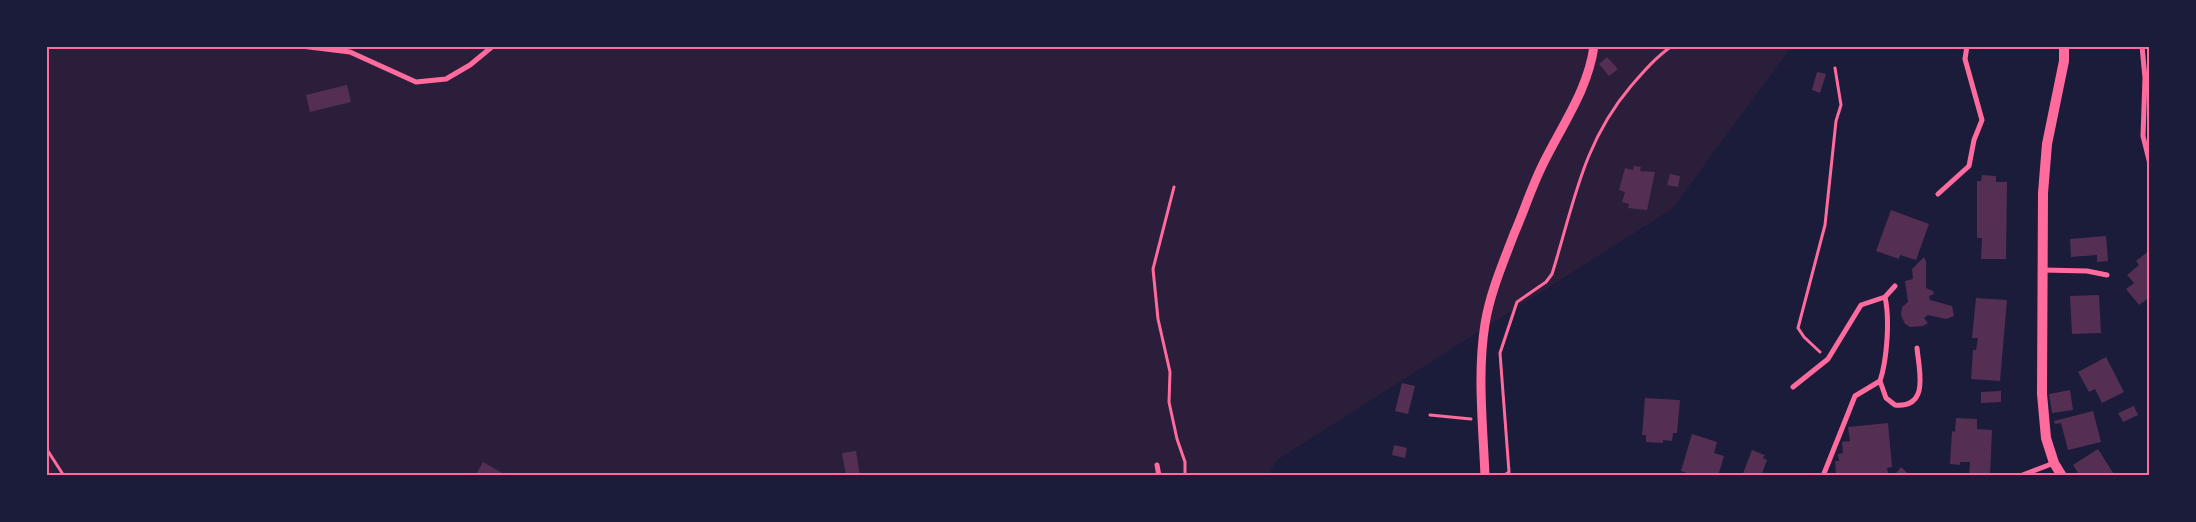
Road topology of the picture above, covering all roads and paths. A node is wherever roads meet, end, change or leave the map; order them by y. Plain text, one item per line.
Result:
1 (301, 46) edge
2 (493, 46) edge
3 (1594, 46) edge
4 (1664, 46) edge
5 (1672, 46) edge
6 (1967, 46) edge
7 (2064, 46) edge
8 (2142, 46) edge
9 (1664, 52) junction
10 (1835, 68) dead end
11 (2150, 164) edge
12 (1174, 187) dead end
13 (1938, 194) dead end
14 (2043, 270) junction
15 (2107, 275) dead end
16 (1895, 286) dead end
17 (1884, 297) junction
18 (1917, 348) dead end
19 (1828, 359) junction
20 (1880, 381) junction
21 (1793, 387) dead end
22 (1430, 415) dead end
23 (1483, 423) junction
24 (46, 448) edge
25 (2054, 463) junction
26 (1157, 465) dead end
27 (64, 476) edge
28 (1159, 476) edge
29 (1185, 476) edge
30 (1485, 476) edge
31 (1503, 476) edge
32 (1822, 476) edge
33 (2020, 476) edge
34 (2062, 476) edge

1 - 2 street
3 - 23 street
4 - 9 path
5 - 9 path
6 - 13 street
7 - 14 main road
8 - 11 street
9 - 31 path
10 - 19 path
12 - 29 path
14 - 15 street
14 - 25 main road
16 - 17 street
17 - 19 street
17 - 20 street
18 - 20 street
19 - 21 street
20 - 32 street
22 - 23 path
23 - 30 street
24 - 27 path
25 - 33 street
25 - 34 main road
26 - 28 street

